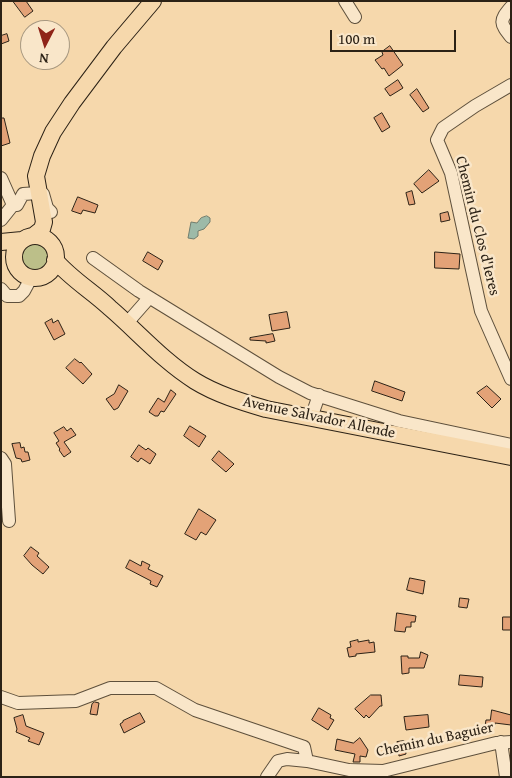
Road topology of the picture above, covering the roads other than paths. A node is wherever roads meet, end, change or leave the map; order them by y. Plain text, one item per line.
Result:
1 (154, 1) edge
2 (345, 1) edge
3 (511, 6) edge
4 (355, 17) dead end
5 (511, 37) edge
6 (511, 84) edge
7 (48, 144) junction
8 (1, 178) edge
9 (38, 193) junction
10 (13, 205) junction
11 (51, 212) junction
12 (1, 220) edge
13 (28, 238) junction
14 (1, 242) edge
15 (54, 254) junction
16 (7, 257) edge
17 (93, 258) dead end
18 (37, 277) junction
19 (75, 281) junction
20 (1, 288) edge
21 (149, 298) junction
22 (127, 323) junction
23 (511, 379) edge
24 (319, 395) junction
25 (311, 418) junction
26 (511, 445) edge
27 (511, 457) edge
28 (1, 458) edge
29 (9, 521) dead end
30 (1, 696) edge
31 (506, 742) edge
32 (306, 761) junction
33 (267, 777) edge
34 (506, 777) edge

1 - 7 main road
2 - 4 street
3 - 5 street
6 - 23 street, Chemin du Clos d'Ieres
7 - 9 main road
7 - 11 main road
8 - 10 street
9 - 10 street
9 - 11 street
9 - 13 main road
10 - 12 street
11 - 15 main road
13 - 14 main road
13 - 15 main road
13 - 16 main road
15 - 18 main road
15 - 19 main road, Avenue Salvador Allende
16 - 18 main road
17 - 21 street
18 - 19 main road, Avenue Salvador Allende
18 - 20 street
19 - 22 main road, Avenue Salvador Allende
21 - 22 street
21 - 24 street
22 - 25 main road, Avenue Salvador Allende
24 - 25 street
24 - 26 street
25 - 27 main road, Avenue Salvador Allende
28 - 29 street
30 - 32 street
31 - 32 street, Chemin du Baguier
31 - 34 street
32 - 33 street, Chemin du Baguier

